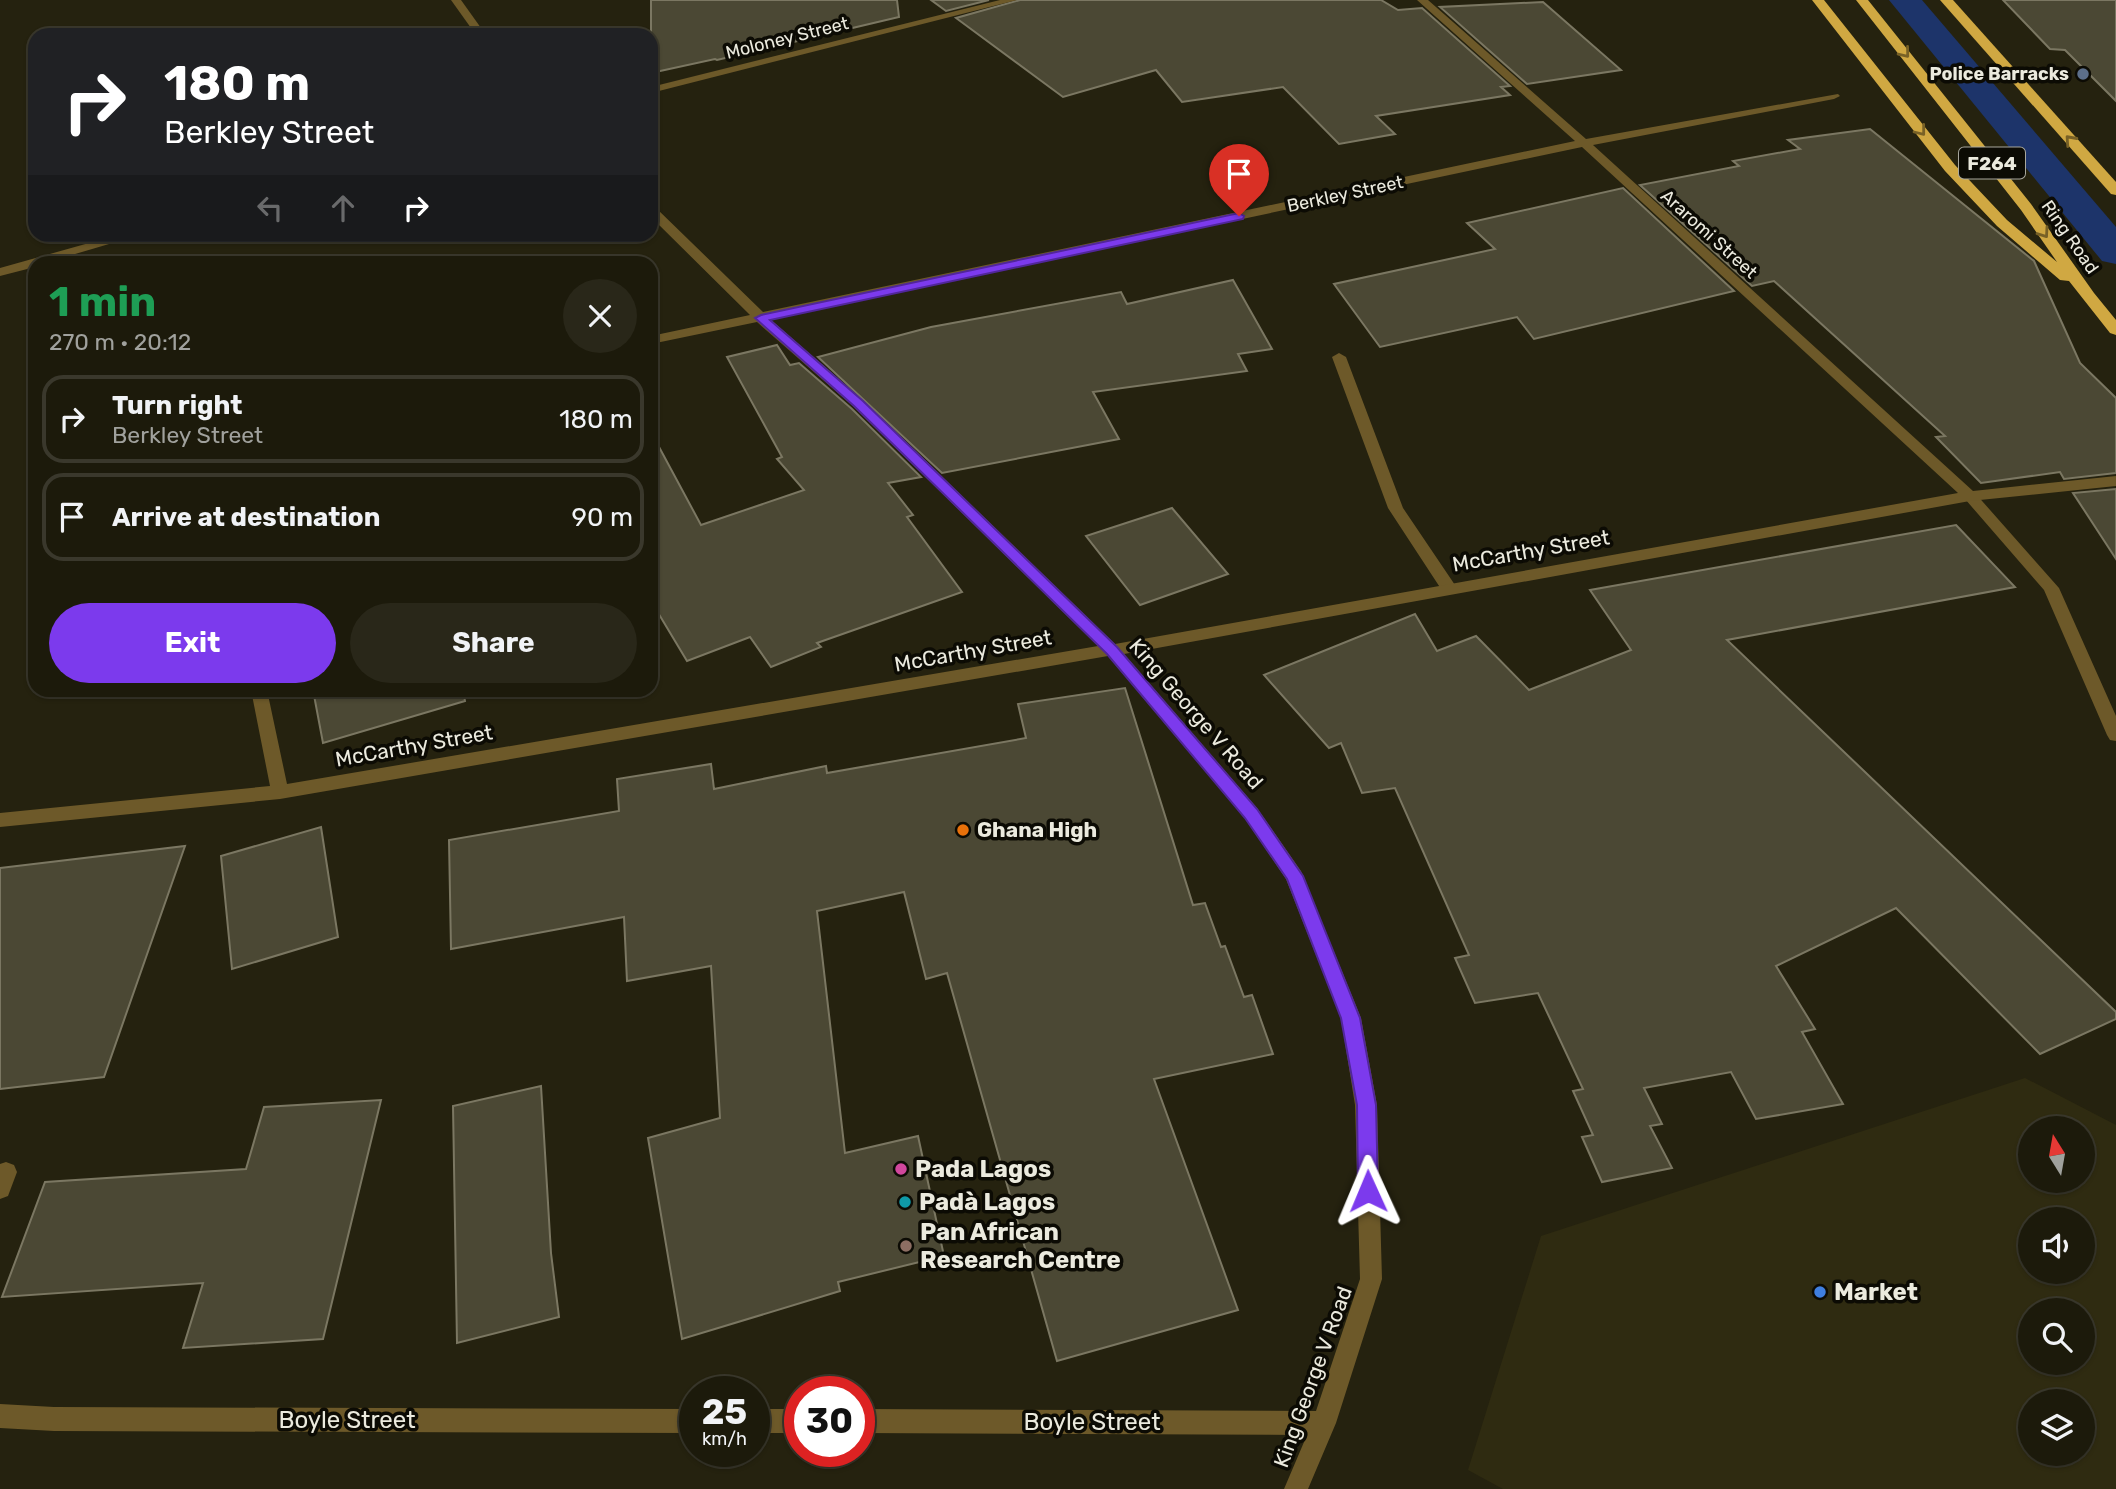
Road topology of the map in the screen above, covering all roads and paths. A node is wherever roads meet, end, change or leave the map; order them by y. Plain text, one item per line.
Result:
1 (456, 0) edge
2 (1012, 0) edge
3 (1422, 0) edge
4 (1818, 0) edge
5 (1862, 0) edge
6 (1946, 0) edge
7 (476, 28) edge
8 (658, 88) edge
9 (1834, 96) dead end
10 (1584, 143) junction
11 (2116, 191) edge
12 (658, 216) edge
13 (108, 242) edge
14 (59, 256) edge
15 (28, 265) edge
16 (0, 272) edge
17 (2088, 296) junction
18 (761, 318) junction
19 (2116, 330) edge
20 (658, 339) edge
21 (1339, 357) dead end
22 (2116, 481) edge
23 (1970, 496) junction
24 (1449, 588) junction
25 (1112, 650) junction
26 (260, 697) edge
27 (2116, 735) edge
28 (280, 792) junction
29 (0, 820) edge
30 (0, 1416) edge
31 (679, 1421) edge
32 (875, 1421) edge
33 (1324, 1423) junction
34 (1296, 1489) edge

1 - 7 street
2 - 8 street, Moloney Street
3 - 10 street, Araromi Street
4 -> 17 highway
5 -> 17 highway, Ring Road / F264
11 -> 6 highway
9 - 10 street, Berkley Street
10 - 18 street, Berkley Street
10 - 23 street, Araromi Street
12 - 18 street, King George V Road
13 - 14 street
15 - 16 street
17 - 19 highway, Ring Road / F264
18 - 20 street, Berkley Street
18 - 25 street, King George V Road
21 - 24 street
22 - 23 street, McCarthy Street
23 - 24 street, McCarthy Street
23 - 27 street, Araromi Street
24 - 25 street, McCarthy Street
25 - 28 street, McCarthy Street
25 - 33 street, King George V Road
26 - 28 street
28 - 29 street, McCarthy Street
30 - 31 street, Boyle Street
32 - 33 street, Boyle Street
33 - 34 street, King George V Road

